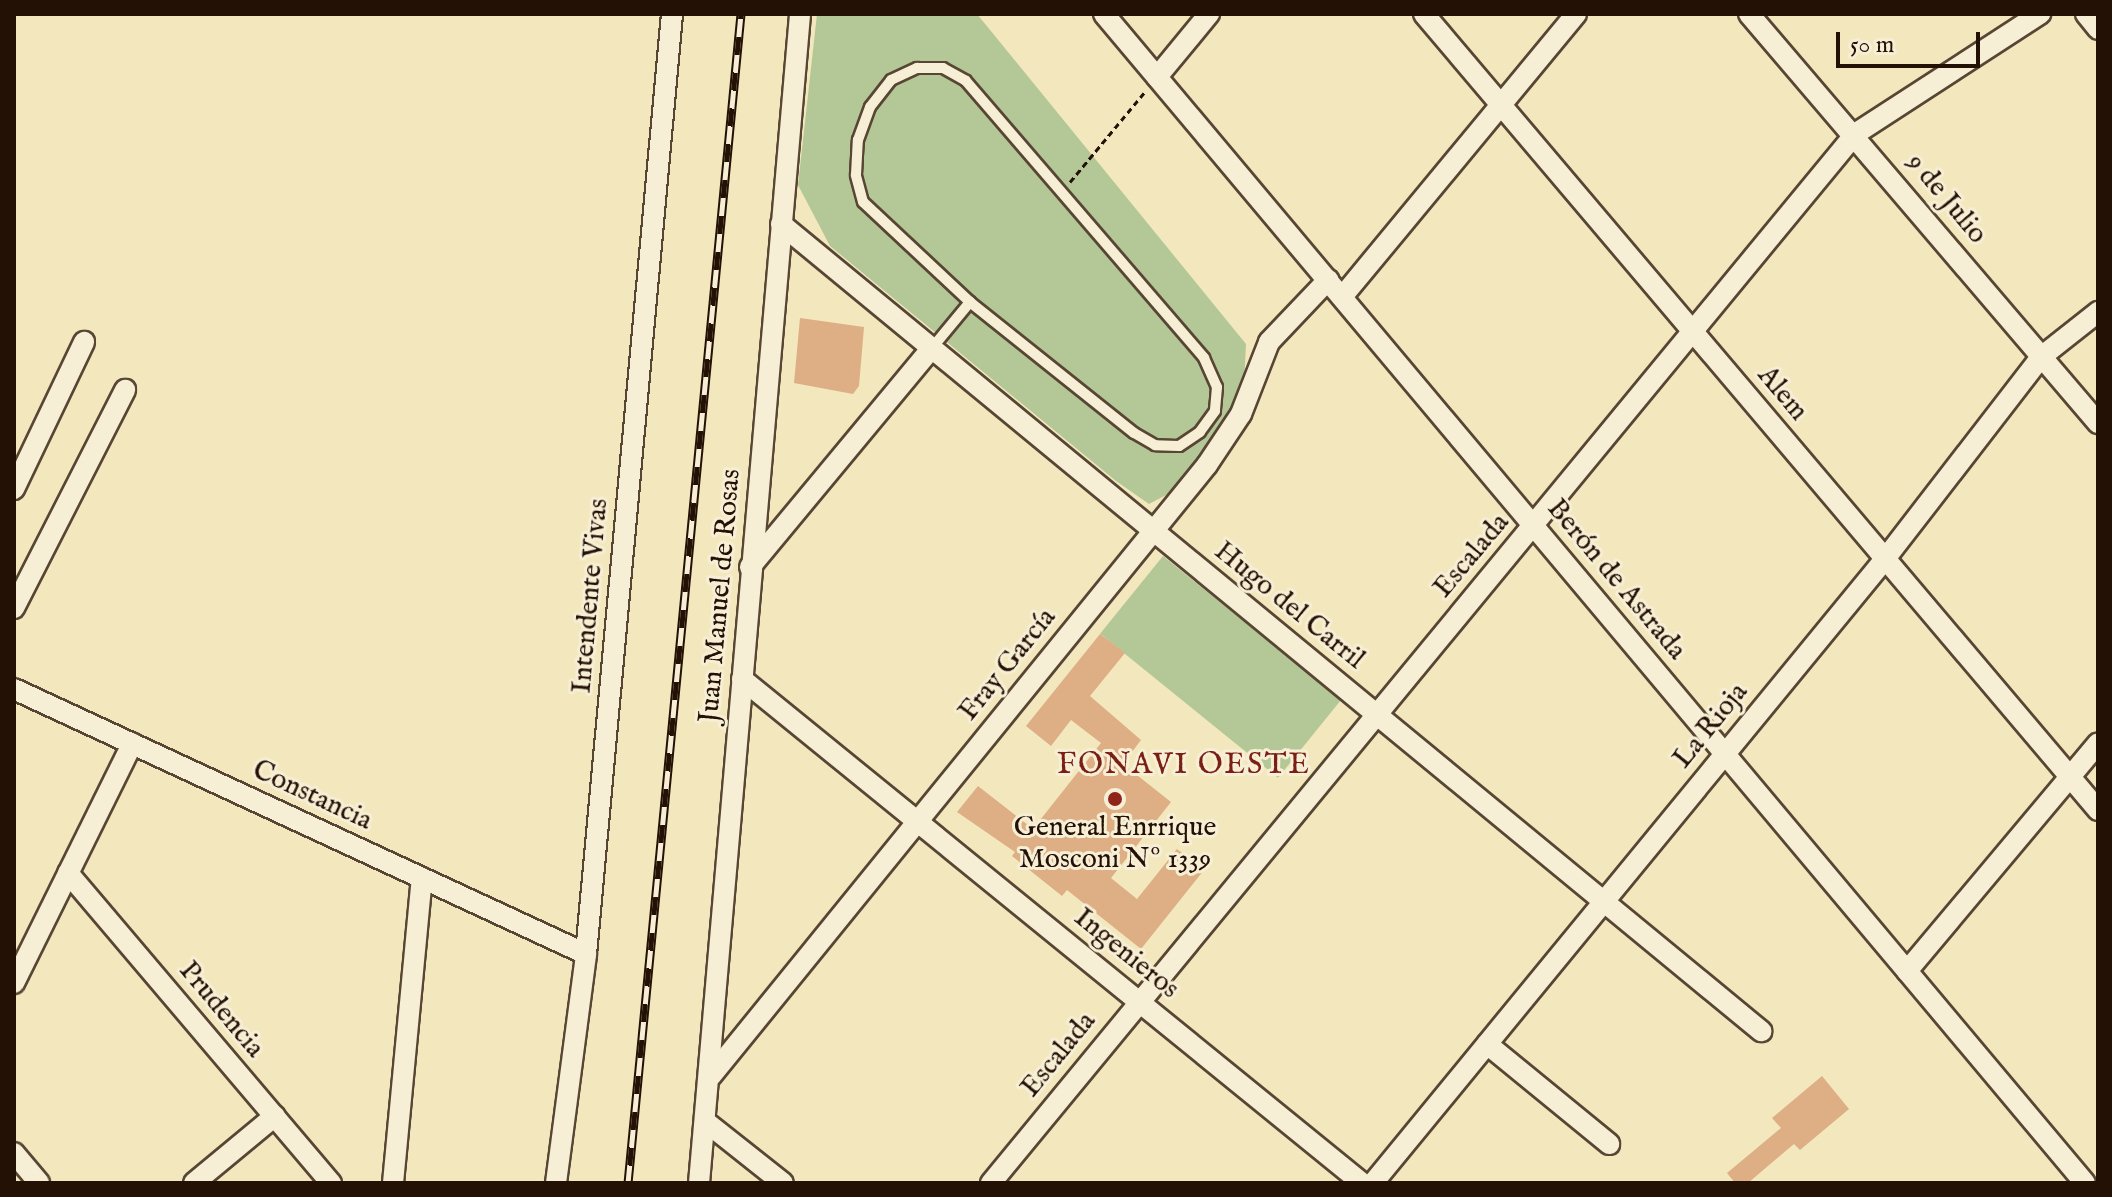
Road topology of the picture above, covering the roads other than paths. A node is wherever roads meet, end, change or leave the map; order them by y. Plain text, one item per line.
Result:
1 (672, 14) edge
2 (800, 14) edge
3 (1104, 14) edge
4 (1209, 14) edge
5 (1424, 14) edge
6 (1576, 14) edge
7 (1749, 14) edge
8 (2040, 14) edge
9 (2086, 14) edge
10 (2098, 29) edge
11 (1157, 77) junction
12 (1501, 105) junction
13 (1855, 134) junction
14 (781, 224) junction
15 (1328, 280) junction
16 (1342, 297) junction
17 (970, 302) junction
18 (2098, 312) edge
19 (1693, 332) junction
20 (84, 342) dead end
21 (932, 348) junction
22 (2041, 357) junction
23 (125, 390) dead end
24 (2098, 423) edge
25 (14, 489) edge
26 (1533, 525) junction
27 (1153, 530) junction
28 (1885, 559) junction
29 (750, 567) junction
30 (14, 608) edge
31 (742, 679) junction
32 (14, 689) edge
33 (1377, 714) junction
34 (2098, 743) edge
35 (132, 744) junction
36 (1724, 753) junction
37 (2070, 778) junction
38 (2098, 810) edge
39 (917, 821) junction
40 (68, 873) junction
41 (422, 878) junction
42 (1604, 901) junction
43 (586, 954) junction
44 (1907, 971) junction
45 (14, 983) edge
46 (1140, 1002) junction
47 (1761, 1031) dead end
48 (1487, 1044) junction
49 (711, 1076) junction
50 (275, 1116) junction
51 (706, 1122) junction
52 (1609, 1144) dead end
53 (14, 1153) edge
54 (39, 1183) edge
55 (194, 1183) edge
56 (331, 1183) edge
57 (393, 1183) edge
58 (556, 1183) edge
59 (699, 1183) edge
60 (783, 1183) edge
61 (991, 1183) edge
62 (1362, 1183) edge
63 (1373, 1183) edge
64 (2085, 1183) edge

1 - 43 street, Intendente Vivas
2 - 14 street, Juan Manuel de Rosas
3 - 11 street, Berón de Astrada
4 - 11 street
5 - 12 street, Alem
6 - 12 street
7 - 13 street, 9 de Julio
8 - 13 street, Escalada
9 - 10 street
11 - 15 street, Berón de Astrada
12 - 16 street
12 - 19 street, Alem
13 - 19 street, Escalada
13 - 22 street, 9 de Julio
14 - 21 street, Hugo del Carril
14 - 29 street, Juan Manuel de Rosas
15 - 16 street, Berón de Astrada
15 - 27 street, Fray García
16 - 26 street, Berón de Astrada
17 - 17 lane
17 - 21 lane
18 - 22 street, La Rioja
19 - 26 street, Escalada
19 - 28 street, Alem
20 - 25 street
21 - 27 street, Hugo del Carril
21 - 29 street
22 - 24 street, 9 de Julio
22 - 28 street, La Rioja
23 - 30 street
26 - 33 street, Escalada
26 - 36 street, Berón de Astrada
27 - 33 street, Hugo del Carril
27 - 39 street, Fray García
28 - 36 street, La Rioja
28 - 37 street, Alem
29 - 31 street, Juan Manuel de Rosas
31 - 39 street, Ingenieros
31 - 49 street, Juan Manuel de Rosas
32 - 35 street, Constancia
33 - 42 street, Hugo del Carril
33 - 46 street, Escalada
34 - 37 street
35 - 40 street
35 - 41 street, Constancia
36 - 42 street, La Rioja
36 - 44 street, Berón de Astrada
37 - 38 street, Alem
37 - 44 street
39 - 46 street, Ingenieros
39 - 49 street, Fray García
40 - 45 street
40 - 50 street, Prudencia
41 - 43 street, Constancia
41 - 57 street
42 - 47 street, Hugo del Carril
42 - 48 street, La Rioja
43 - 58 street, Intendente Vivas
44 - 64 street, Berón de Astrada
46 - 61 street, Escalada
46 - 62 street, Ingenieros
48 - 52 street
48 - 63 street, La Rioja
49 - 51 street, Juan Manuel de Rosas
50 - 55 street
50 - 56 street, Prudencia
51 - 59 street, Juan Manuel de Rosas
51 - 60 street
53 - 54 street

